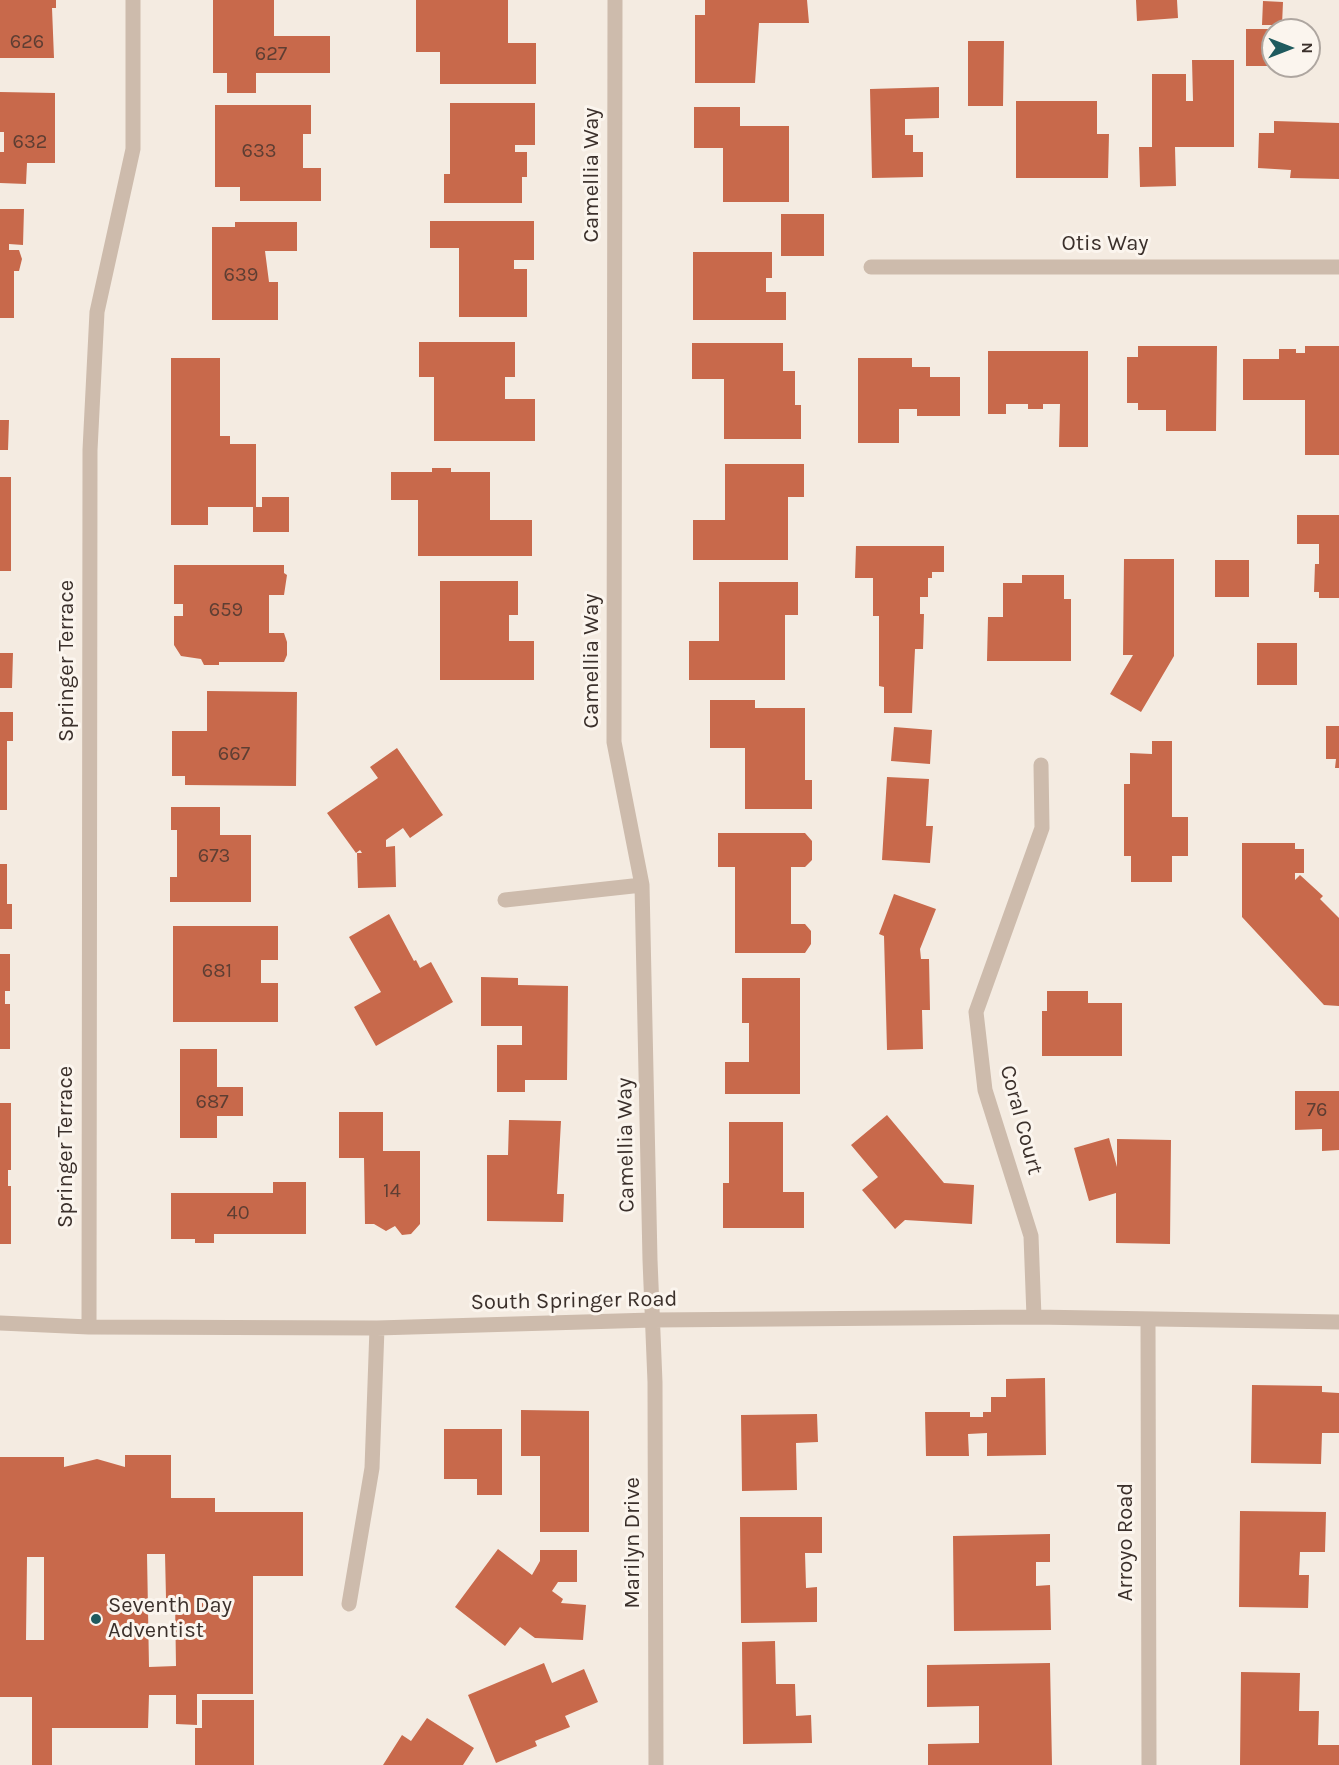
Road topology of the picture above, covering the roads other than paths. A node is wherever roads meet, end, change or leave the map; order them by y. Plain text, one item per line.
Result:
1 (134, 0) edge
2 (615, 0) edge
3 (871, 267) dead end
4 (1339, 267) edge
5 (1041, 765) dead end
6 (642, 885) junction
7 (505, 900) dead end
8 (1034, 1317) junction
9 (1148, 1319) junction
10 (652, 1320) junction
11 (1339, 1322) edge
12 (0, 1323) edge
13 (89, 1327) junction
14 (377, 1328) junction
15 (349, 1604) dead end
16 (656, 1765) edge
17 (1149, 1765) edge

1 - 13 street, Springer Terrace
2 - 6 street, Camellia Way
3 - 4 street, Otis Way
5 - 8 street, Coral Court
6 - 7 street
6 - 10 street, Camellia Way
8 - 9 street, South Springer Road
8 - 10 street, South Springer Road
9 - 11 street, South Springer Road
9 - 17 street, Arroyo Road
10 - 14 street, South Springer Road
10 - 16 street, Marilyn Drive
12 - 13 street, South Springer Road
13 - 14 street, South Springer Road
14 - 15 street

